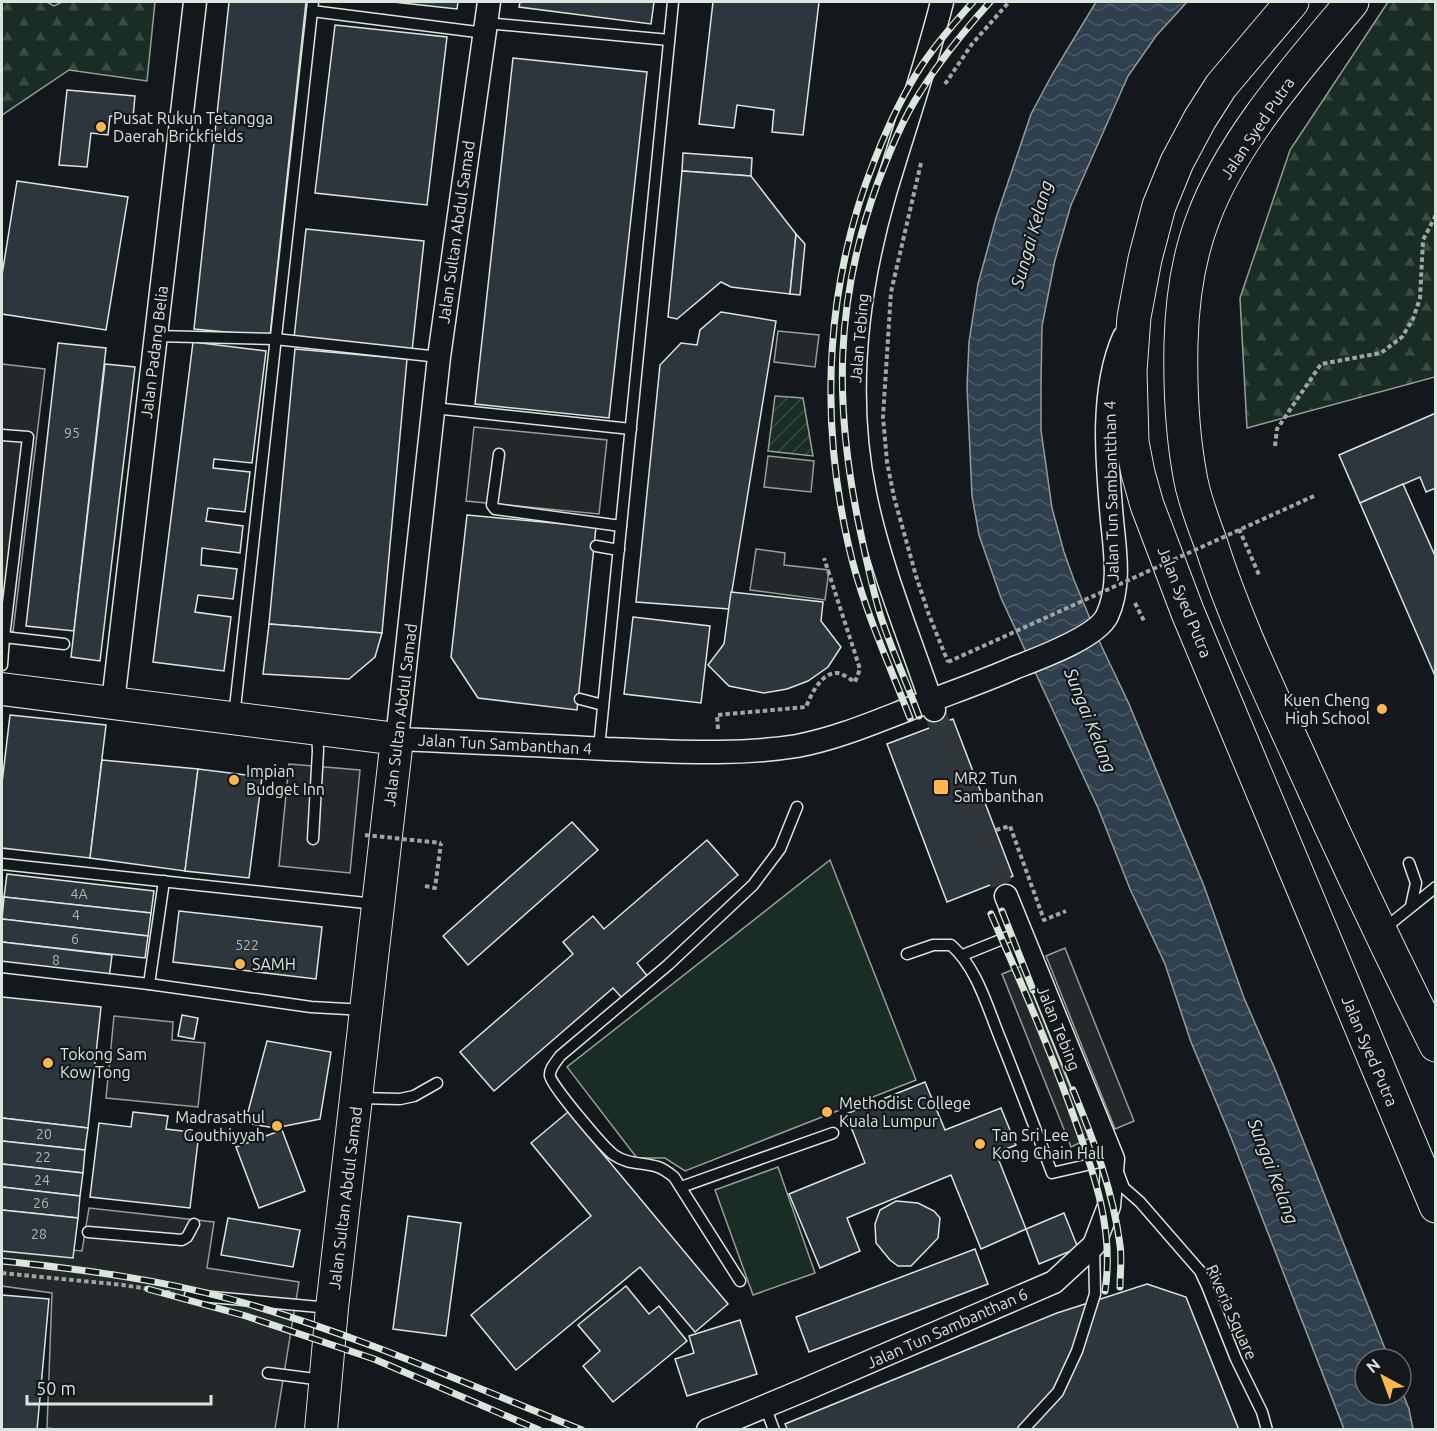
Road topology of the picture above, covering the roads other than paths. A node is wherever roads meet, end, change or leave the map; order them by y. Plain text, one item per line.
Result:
1 (195, 2) edge
2 (673, 2) edge
3 (942, 2) edge
4 (1292, 2) edge
5 (1352, 2) edge
6 (312, 6) edge
7 (487, 19) edge
8 (669, 40) junction
9 (1134, 317) junction
10 (156, 336) junction
11 (275, 339) junction
12 (439, 357) junction
13 (434, 408) junction
14 (631, 429) junction
15 (2, 435) edge
16 (499, 454) dead end
17 (621, 526) junction
18 (596, 546) dead end
19 (619, 550) junction
20 (5, 593) edge
21 (3, 635) edge
22 (64, 644) dead end
23 (2, 665) edge
24 (2, 689) edge
25 (581, 695) dead end
26 (113, 702) junction
27 (603, 702) junction
28 (932, 705) junction
29 (234, 718) junction
30 (317, 729) junction
31 (397, 739) junction
32 (599, 748) junction
33 (797, 807) dead end
34 (313, 839) dead end
35 (1409, 863) dead end
36 (2, 864) edge
37 (164, 881) junction
38 (1436, 887) edge
39 (1006, 896) tunnel mouth
40 (378, 904) junction
41 (1411, 906) junction
42 (1020, 932) junction
43 (1380, 933) junction
44 (907, 954) dead end
45 (963, 955) junction
46 (2, 968) edge
47 (149, 984) junction
48 (366, 1010) junction
49 (1436, 1045) edge
50 (437, 1083) dead end
51 (357, 1098) junction
52 (833, 1133) dead end
53 (1113, 1159) junction
54 (681, 1187) junction
55 (1436, 1206) edge
56 (194, 1224) dead end
57 (88, 1232) dead end
58 (1094, 1245) junction
59 (740, 1281) dead end
60 (190, 1295) road end
61 (332, 1308) junction
62 (268, 1373) dead end
63 (326, 1380) junction
64 (765, 1406) junction
65 (321, 1430) edge
66 (708, 1430) edge
67 (774, 1430) edge
68 (1023, 1430) edge
69 (1267, 1430) edge

1 - 10 street, Jalan Padang Belia
2 - 8 lane
3 - 28 street, Jalan Tebing
4 - 9 main road, Jalan Syed Putra
5 - 43 main road, Jalan Syed Putra
6 - 7 lane
6 - 11 lane
7 - 8 lane
7 - 12 street, Jalan Sultan Abdul Samad
8 - 14 lane
9 - 28 street, Jalan Tun Sambantthan 4
9 - 55 main road, Jalan Syed Putra
10 - 11 lane
10 - 26 street, Jalan Padang Belia
11 - 12 lane
11 - 29 lane
12 - 13 street, Jalan Sultan Abdul Samad
13 - 14 lane
13 - 31 street, Jalan Sultan Abdul Samad
14 - 17 lane
15 - 20 lane
16 - 17 lane
17 - 19 lane
18 - 19 lane
19 - 27 lane
20 - 21 lane
21 - 22 lane
21 - 23 lane
24 - 26 main road, Jalan Tun Sambanthan 4
25 - 27 lane
26 - 29 main road, Jalan Tun Sambanthan 4
27 - 32 lane
28 - 32 street, Jalan Tun Sambanthan 4
29 - 30 main road, Jalan Tun Sambanthan 4
30 - 31 main road, Jalan Tun Sambanthan 4
30 - 34 lane
31 - 32 street, Jalan Tun Sambanthan 4
31 - 40 main road, Jalan Sultan Abdul Samad
33 - 54 lane
35 - 41 lane
36 - 37 lane
37 - 40 lane
37 - 47 lane
38 - 41 lane
39 - 42 street, Jalan Tebing
40 - 48 main road, Jalan Sultan Abdul Samad
41 - 43 lane
42 - 45 lane
42 - 53 street, Jalan Tebing
43 - 49 main road, Jalan Syed Putra
44 - 45 lane
45 - 53 lane
46 - 47 lane
47 - 48 lane
48 - 51 main road, Jalan Sultan Abdul Samad
50 - 51 lane
51 - 61 main road, Jalan Sultan Abdul Samad
52 - 54 lane
53 - 58 street, Jalan Tun Sambanthan 6
53 - 69 lane, Riveria Square
54 - 59 lane
56 - 57 lane
58 - 64 street, Jalan Tun Sambanthan 6
58 - 68 lane
60 - 61 lane
61 - 63 main road, Jalan Sultan Abdul Samad
62 - 63 lane
63 - 65 main road, Jalan Sultan Abdul Samad
64 - 66 street, Jalan Tun Sambanthan 6
64 - 67 lane

